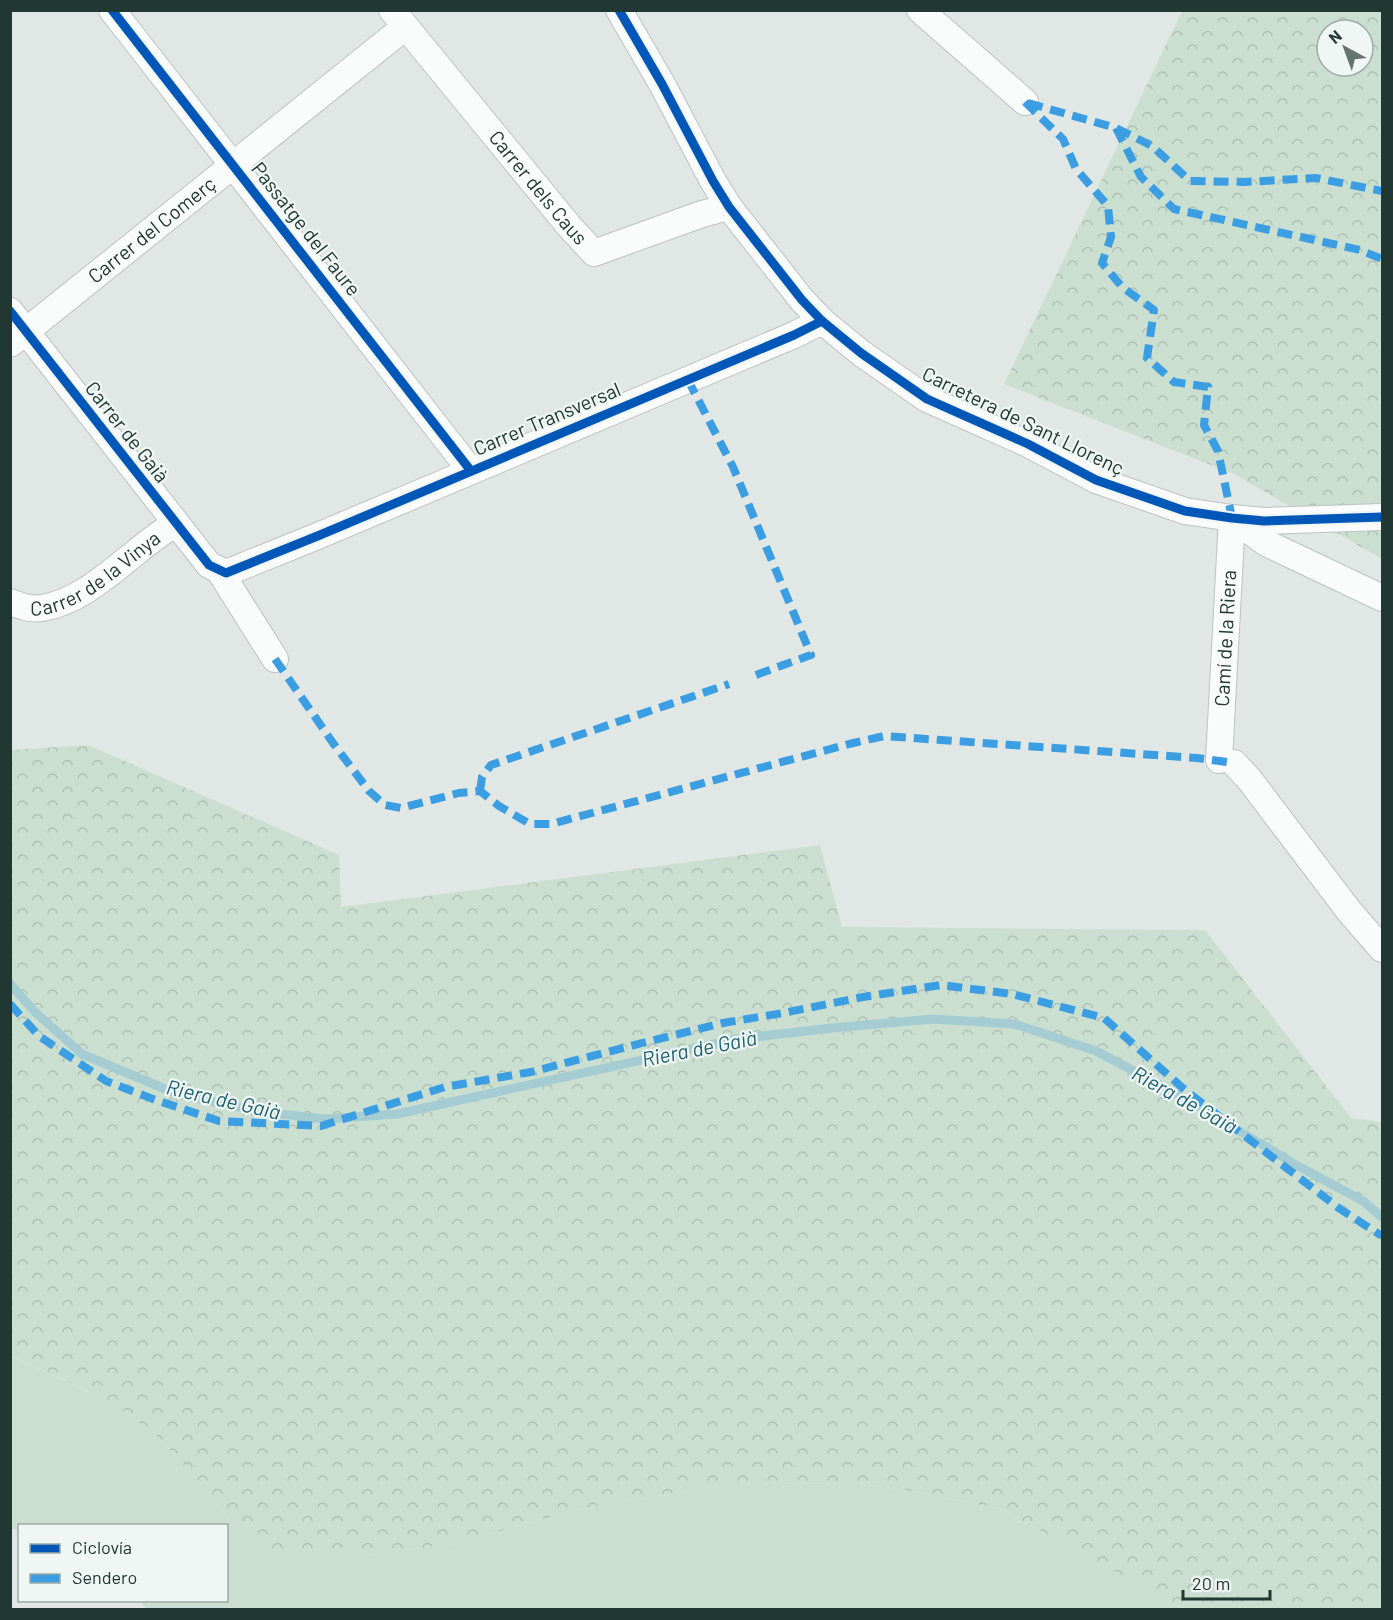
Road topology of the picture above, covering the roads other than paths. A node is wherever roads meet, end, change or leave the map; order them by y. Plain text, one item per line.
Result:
1 (112, 10) edge
2 (619, 10) edge
3 (920, 10) edge
4 (398, 19) edge
5 (1025, 102) dead end
6 (234, 165) junction
7 (729, 207) junction
8 (822, 321) junction
9 (16, 329) edge
10 (471, 471) junction
11 (1383, 517) edge
12 (1232, 518) junction
13 (175, 523) junction
14 (219, 570) junction
15 (1383, 598) edge
16 (10, 602) edge
17 (275, 658) dead end
18 (1383, 949) edge

1 - 6 street, Passatge del Faure
2 - 7 street, Carretera de Sant Llorenç
3 - 5 street
4 - 6 street, Carrer del Comerç
4 - 7 street, Carrer dels Caus
6 - 9 street, Carrer del Comerç
6 - 10 street, Passatge del Faure
7 - 8 street, Carretera de Sant Llorenç
8 - 10 street, Carrer Transversal
8 - 12 street, Carretera de Sant Llorenç
9 - 13 street, Carrer de Gaià
10 - 14 street, Carrer Transversal
11 - 12 street, Carretera de Sant Llorenç
12 - 15 street
12 - 18 street, Camí de la Riera
13 - 14 street, Carrer de Gaià
13 - 16 street, Carrer de la Vinya
14 - 17 street, Carrer de Gaià

